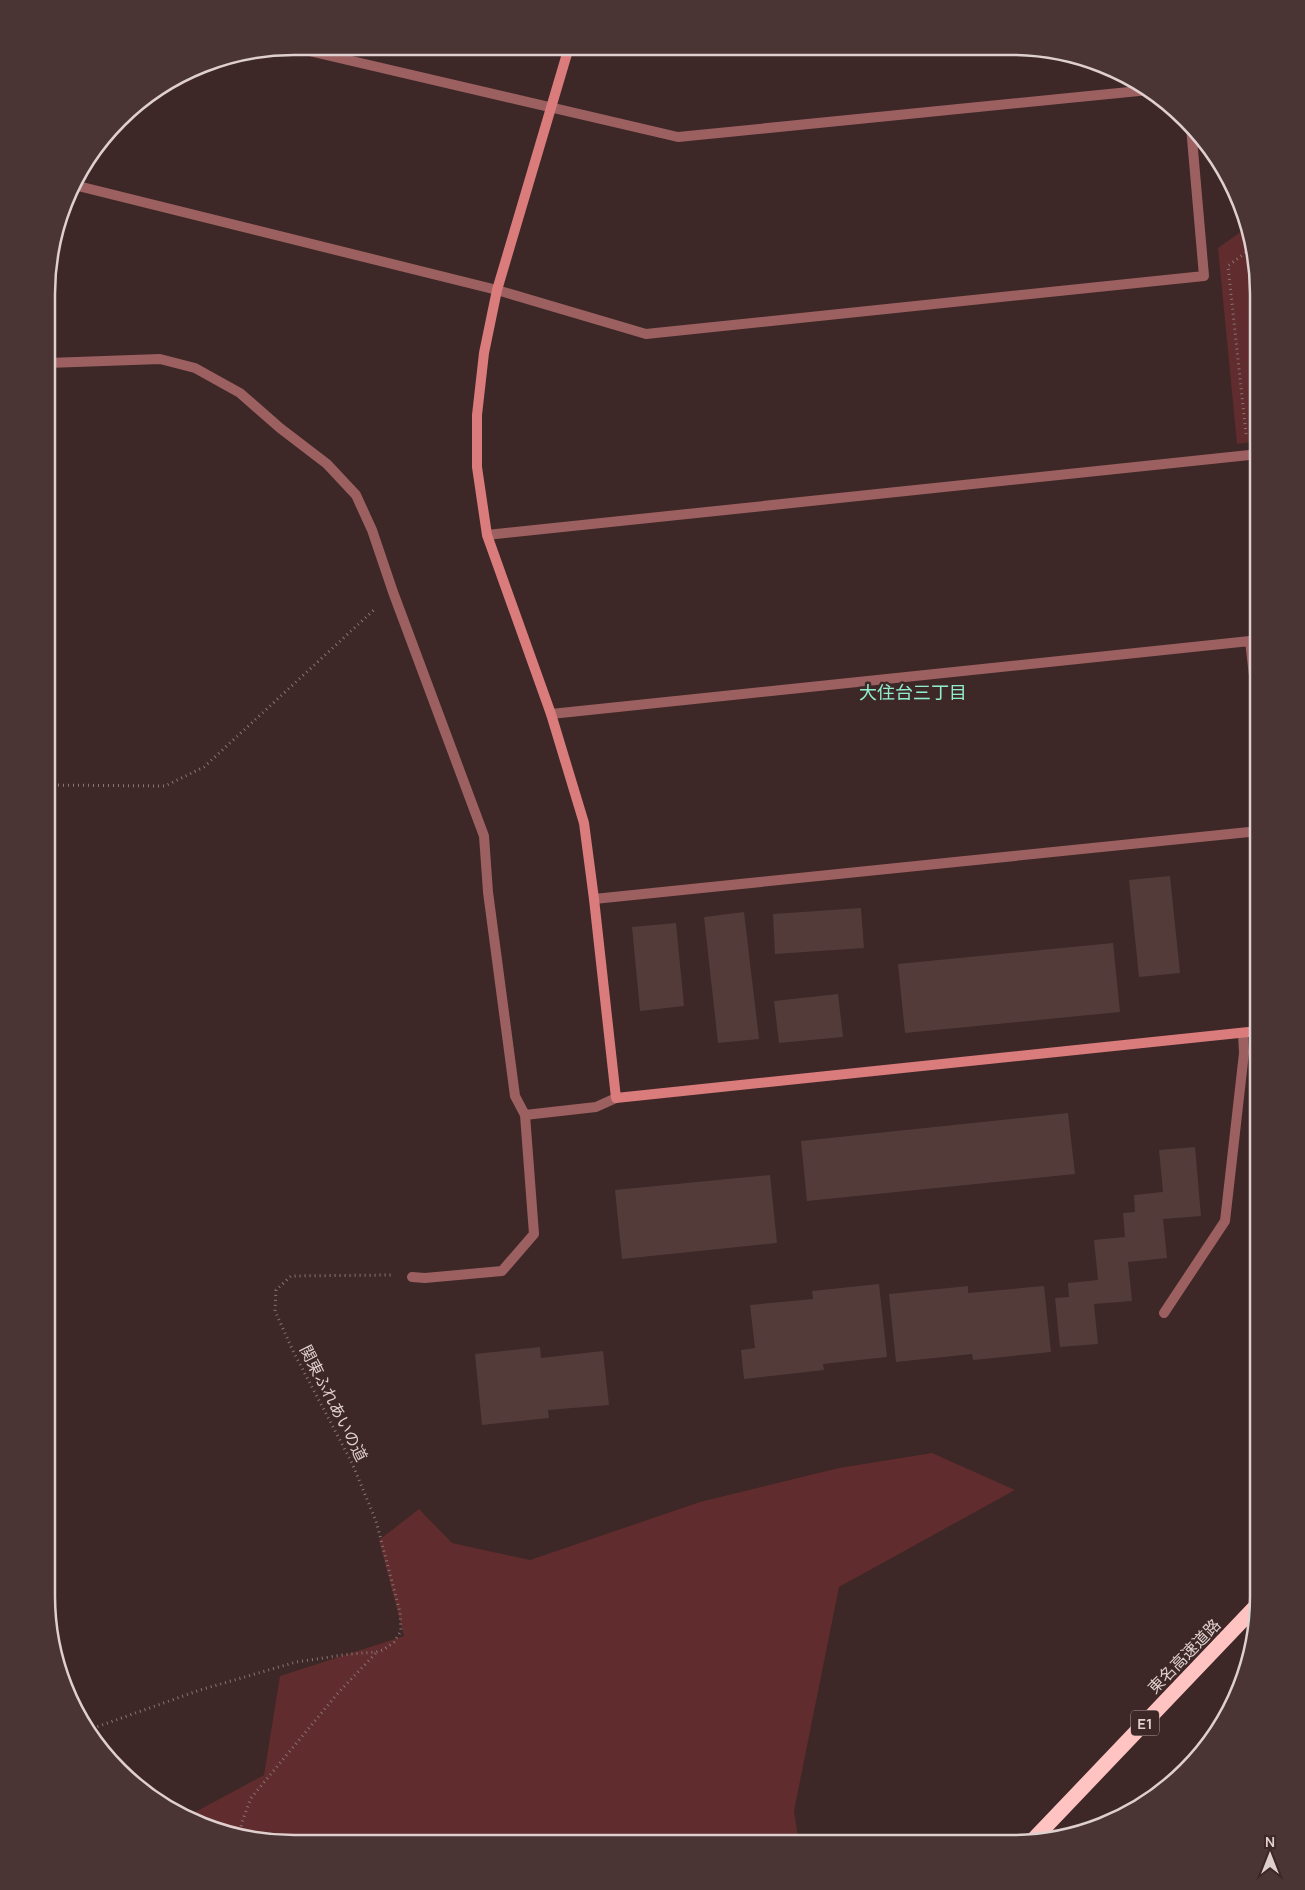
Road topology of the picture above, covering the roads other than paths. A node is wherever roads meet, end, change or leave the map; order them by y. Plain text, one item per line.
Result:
1 (327, 55) edge
2 (567, 55) edge
3 (1137, 91) edge
4 (551, 107) junction
5 (1192, 137) edge
6 (82, 184) edge
7 (497, 290) junction
8 (55, 364) edge
9 (1250, 455) edge
10 (487, 535) junction
11 (1250, 641) edge
12 (551, 714) junction
13 (1250, 832) edge
14 (594, 899) junction
15 (1250, 1032) edge
16 (1243, 1033) junction
17 (616, 1098) junction
18 (525, 1115) junction
19 (412, 1277) road end
20 (1164, 1313) dead end
21 (1249, 1614) edge
22 (1039, 1833) edge

1 - 4 street
2 - 4 street
3 - 4 street
4 - 7 street
5 - 7 street
6 - 7 street
7 - 10 street
8 - 18 street
9 - 10 street
10 - 12 street
11 - 12 street
12 - 14 street
13 - 14 street
14 - 17 street
15 - 16 street
16 - 17 street
16 - 20 street
17 - 18 street
18 - 19 street
21 - 22 highway, 東名高速道路 / E1

